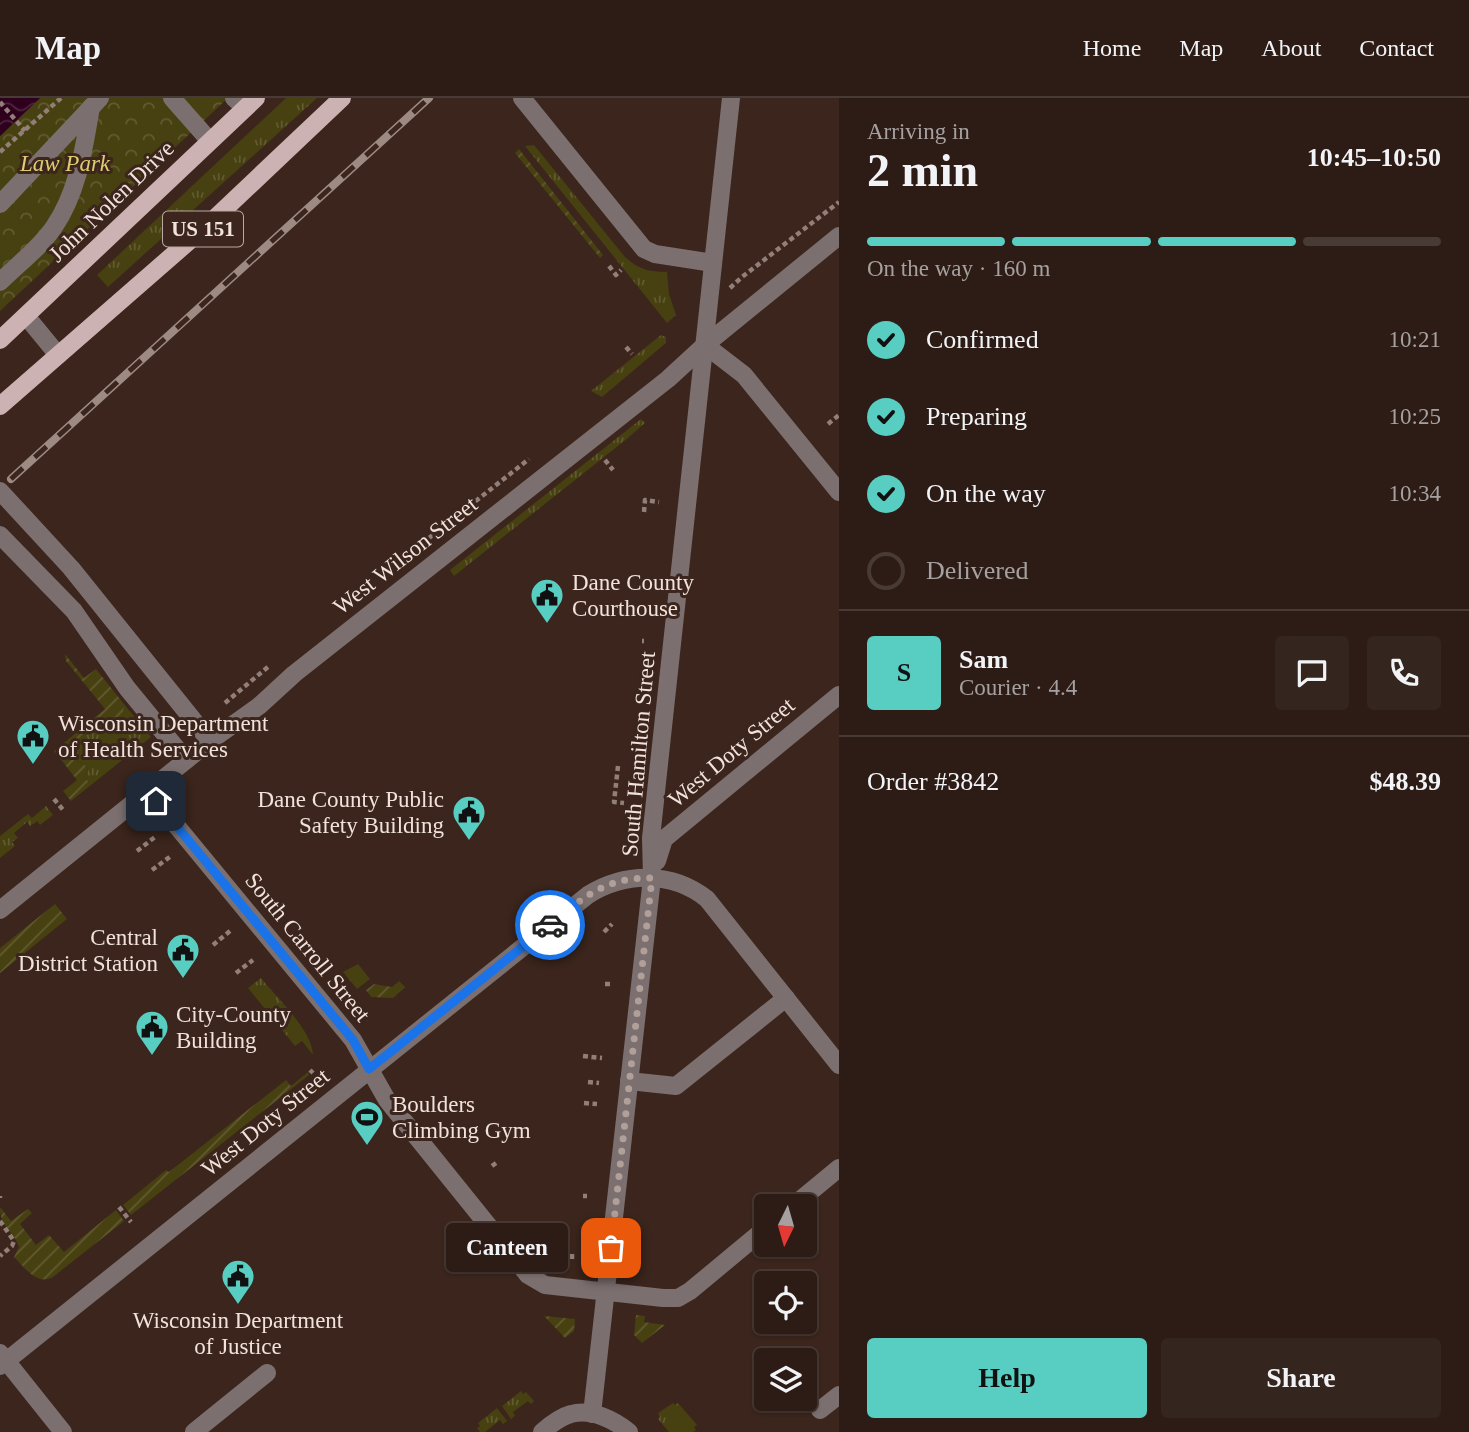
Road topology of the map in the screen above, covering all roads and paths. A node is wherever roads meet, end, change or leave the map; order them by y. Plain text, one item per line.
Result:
1 (61, 98) edge
2 (172, 98) edge
3 (342, 98) edge
4 (522, 98) edge
5 (731, 98) edge
6 (245, 101) edge
7 (0, 102) edge
8 (95, 103) edge
9 (25, 131) junction
10 (209, 141) junction
11 (0, 152) edge
12 (839, 202) edge
13 (0, 204) edge
14 (839, 236) edge
15 (713, 263) junction
16 (609, 266) dead end
17 (621, 270) dead end
18 (742, 277) dead end
19 (0, 282) edge
20 (26, 316) junction
21 (0, 340) edge
22 (705, 345) junction
23 (626, 347) dead end
24 (632, 354) dead end
25 (58, 355) junction
26 (0, 406) edge
27 (839, 415) edge
28 (828, 424) dead end
29 (605, 460) dead end
30 (613, 470) dead end
31 (0, 491) edge
32 (839, 492) edge
33 (659, 502) dead end
34 (644, 512) dead end
35 (0, 535) edge
36 (839, 695) edge
37 (209, 741) junction
38 (186, 760) junction
39 (618, 766) dead end
40 (147, 790) junction
41 (54, 799) dead end
42 (624, 803) dead end
43 (64, 811) dead end
44 (155, 837) dead end
45 (137, 852) dead end
46 (171, 856) dead end
47 (152, 870) dead end
48 (652, 878) junction
49 (0, 910) edge
50 (612, 923) dead end
51 (230, 931) dead end
52 (604, 932) dead end
53 (213, 945) dead end
54 (253, 960) dead end
55 (236, 974) dead end
56 (786, 998) junction
57 (583, 1056) dead end
58 (602, 1058) dead end
59 (839, 1065) edge
60 (369, 1069) junction
61 (588, 1082) dead end
62 (629, 1082) junction
63 (599, 1083) dead end
64 (584, 1103) dead end
65 (597, 1104) dead end
66 (839, 1168) edge
67 (808, 1194) edge
68 (119, 1208) dead end
69 (0, 1222) edge
70 (131, 1222) dead end
71 (754, 1238) edge
72 (572, 1253) dead end
73 (0, 1256) edge
74 (572, 1259) dead end
75 (606, 1292) junction
76 (2, 1360) edge
77 (267, 1373) dead end
78 (839, 1395) edge
79 (820, 1410) dead end
80 (592, 1414) junction
81 (63, 1432) edge
82 (194, 1432) edge
83 (542, 1432) edge
84 (629, 1432) edge

1 - 9 path
2 - 10 street
3 - 25 main road, US 151
4 - 15 street
5 - 15 street, South Hamilton Street
6 - 10 main road, John Nolen Drive / US 151
7 - 9 path
8 - 13 street
8 - 19 street
9 - 11 path
10 - 20 main road, John Nolen Drive / US 151
12 - 18 path
14 - 22 street, West Wilson Street
15 - 22 street, South Hamilton Street
16 - 17 path
20 - 21 main road, John Nolen Drive / US 151
20 - 25 street
22 - 32 street
22 - 37 street, West Wilson Street
22 - 48 street, South Hamilton Street
23 - 24 path
25 - 26 main road, US 151
27 - 28 path
29 - 30 path
31 - 37 street
33 - 34 path
35 - 38 street
36 - 48 street, West Doty Street
37 - 38 street, West Wilson Street
38 - 40 street, West Wilson Street
39 - 42 path
40 - 49 street, West Wilson Street
40 - 60 street, South Carroll Street
41 - 43 path
44 - 45 path
46 - 47 path
48 - 56 street
48 - 60 street, West Doty Street
48 - 62 street, South Hamilton Street
50 - 52 path
51 - 53 path
54 - 55 path
56 - 59 street
56 - 62 street
57 - 58 path
60 - 75 street, South Carroll Street
60 - 76 street, West Doty Street
61 - 63 path
62 - 75 street, South Hamilton Street
64 - 65 path
66 - 67 street
68 - 70 path
69 - 73 path
71 - 75 street, South Carroll Street
72 - 74 path
75 - 80 street, South Hamilton Street
76 - 81 street
77 - 82 street
78 - 79 street
80 - 83 street
80 - 84 street

